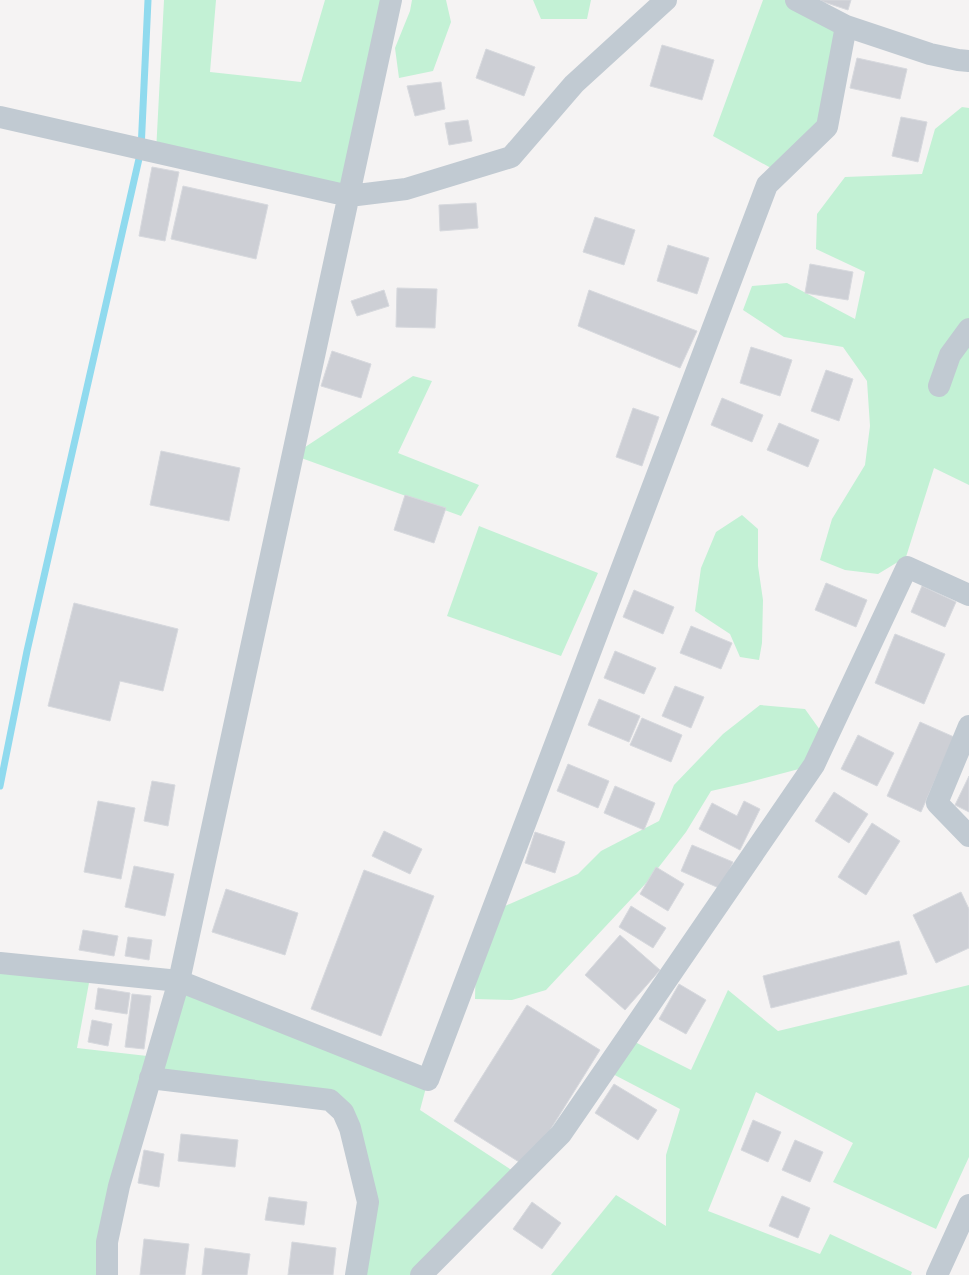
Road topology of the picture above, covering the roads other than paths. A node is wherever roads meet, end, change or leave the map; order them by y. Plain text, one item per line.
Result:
1 (391, 0) edge
2 (666, 0) edge
3 (796, 0) edge
4 (846, 26) junction
5 (969, 61) edge
6 (0, 117) edge
7 (349, 196) junction
8 (969, 329) edge
9 (939, 386) dead end
10 (969, 595) edge
11 (969, 726) edge
12 (969, 836) edge
13 (0, 963) edge
14 (179, 981) junction
15 (150, 1078) junction
16 (969, 1205) edge
17 (107, 1275) edge
18 (356, 1275) edge
19 (421, 1275) edge
20 (937, 1275) edge

1 - 7 street
2 - 7 street
3 - 4 street
4 - 5 street
4 - 14 street
6 - 7 street
7 - 14 street
8 - 9 street
10 - 19 street
11 - 12 street
13 - 14 street
14 - 15 street
15 - 17 street
15 - 18 street
16 - 20 street

